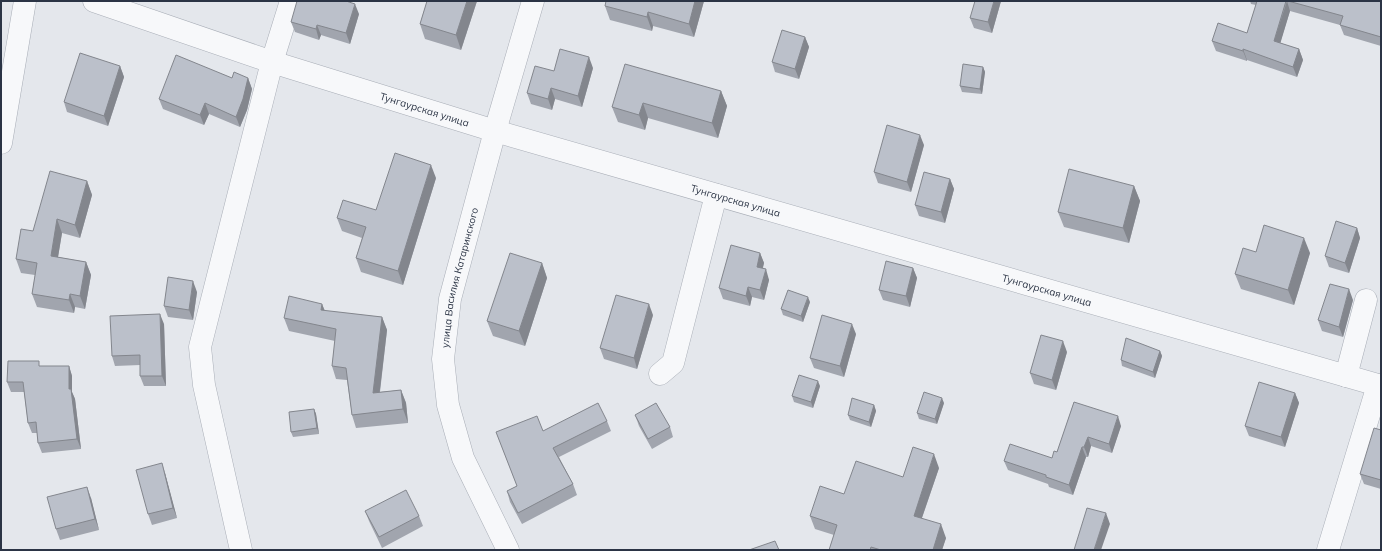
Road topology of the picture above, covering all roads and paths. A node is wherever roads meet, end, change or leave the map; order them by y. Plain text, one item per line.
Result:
1 (25, 1) edge
2 (94, 1) edge
3 (291, 1) edge
4 (534, 1) edge
5 (272, 62) junction
6 (495, 131) junction
7 (1, 143) edge
8 (716, 195) junction
9 (1366, 300) dead end
10 (660, 374) dead end
11 (1346, 376) junction
12 (1379, 386) edge
13 (241, 550) edge
14 (508, 550) edge
15 (1328, 550) edge

1 - 7 street
2 - 5 street, Тунгаурская улица
3 - 5 street
4 - 6 street, улица Василия Катаринского
5 - 6 street, Тунгаурская улица
5 - 13 street
6 - 8 street, Тунгаурская улица
6 - 14 street, улица Василия Катаринского
8 - 10 street
8 - 11 street, Тунгаурская улица
9 - 11 street
11 - 12 street, Тунгаурская улица
12 - 15 street

